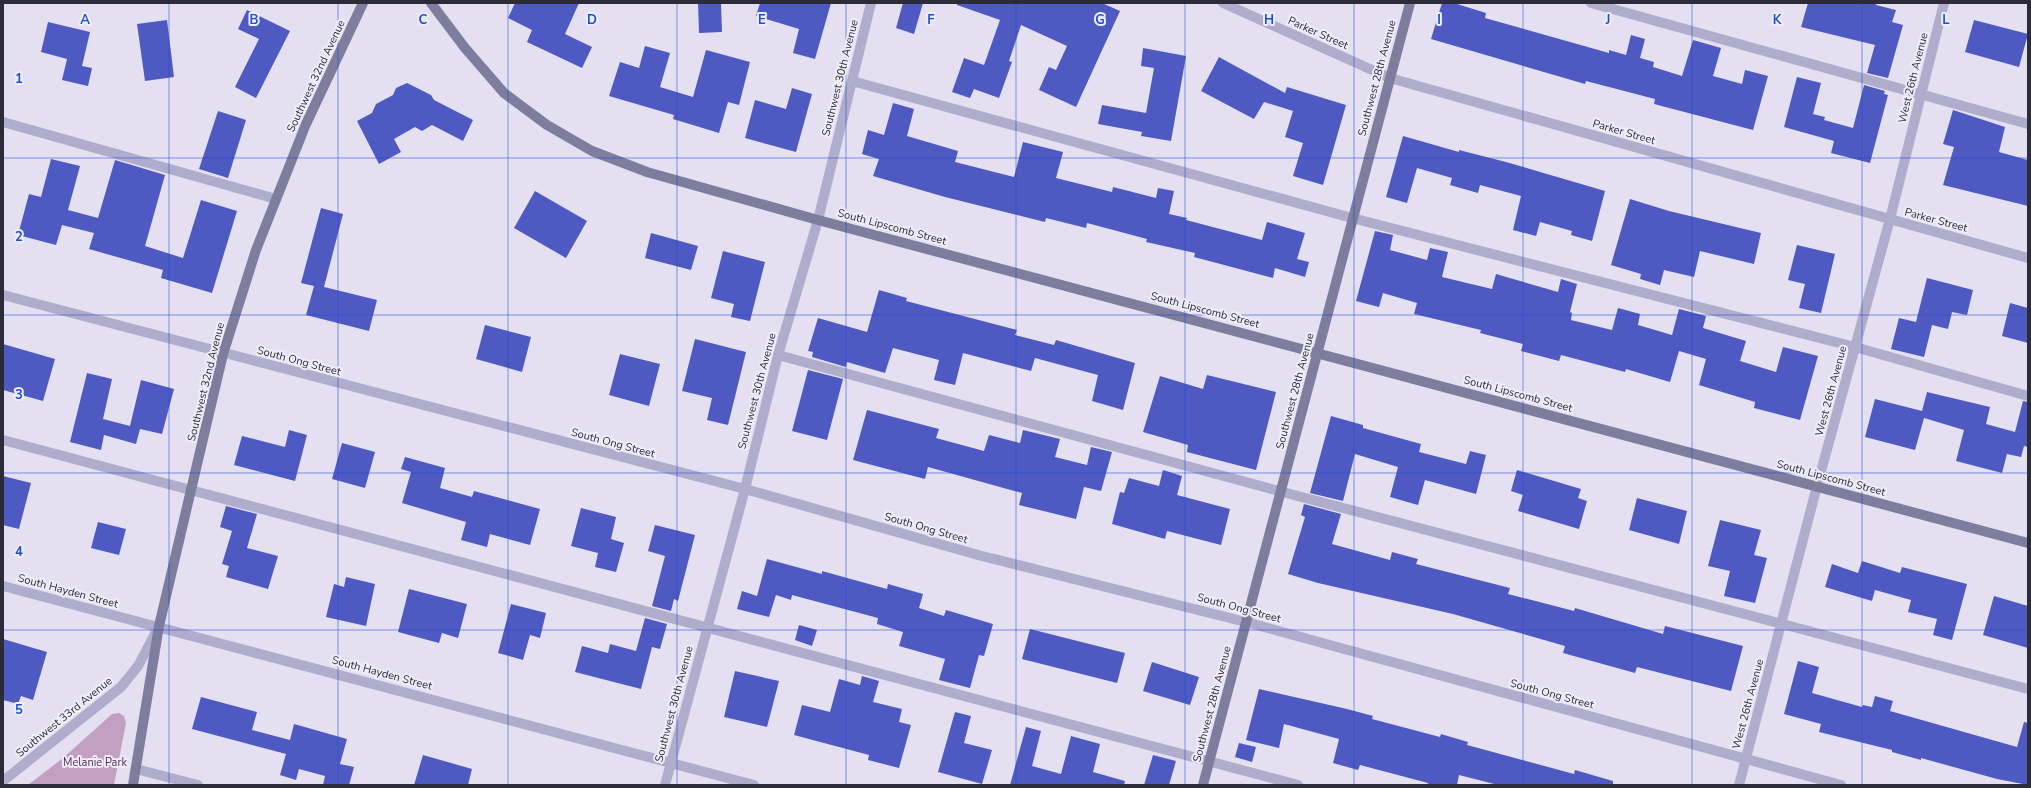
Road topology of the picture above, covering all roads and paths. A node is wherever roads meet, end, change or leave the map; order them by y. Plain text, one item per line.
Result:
1 (363, 3) edge
2 (431, 3) edge
3 (871, 3) edge
4 (1223, 3) edge
5 (1410, 3) edge
6 (1591, 3) edge
7 (1944, 3) edge
8 (1390, 78) junction
9 (852, 82) junction
10 (1921, 94) junction
11 (3, 122) edge
12 (2028, 124) edge
13 (276, 199) junction
14 (1352, 218) junction
15 (1890, 219) junction
16 (818, 220) junction
17 (2028, 258) edge
18 (3, 295) edge
19 (1855, 347) junction
20 (1318, 353) junction
21 (223, 354) junction
22 (778, 355) junction
23 (2028, 396) edge
24 (3, 440) edge
25 (1817, 486) junction
26 (744, 489) junction
27 (191, 490) junction
28 (1279, 491) junction
29 (2028, 543) edge
30 (3, 586) edge
31 (1246, 622) junction
32 (1781, 623) junction
33 (159, 626) junction
34 (707, 628) junction
35 (2028, 689) edge
36 (1746, 760) junction
37 (670, 762) junction
38 (1210, 762) junction
39 (136, 769) junction
40 (3, 781) edge
41 (133, 785) edge
42 (198, 785) edge
43 (665, 785) edge
44 (754, 785) edge
45 (1203, 785) edge
46 (1298, 785) edge
47 (1739, 785) edge
48 (1841, 785) edge

1 - 13 street, Southwest 32nd Avenue
2 - 16 street, South Lipscomb Street
3 - 9 street, Southwest 30th Avenue
4 - 8 street, Parker Street
5 - 8 street, Southwest 28th Avenue
6 - 10 street
7 - 10 street, West 26th Avenue
8 - 14 street, Southwest 28th Avenue
8 - 15 street, Parker Street
9 - 14 street
9 - 16 street, Southwest 30th Avenue
10 - 12 street
10 - 15 street, West 26th Avenue
11 - 13 street
13 - 21 street, Southwest 32nd Avenue
14 - 19 street
14 - 20 street, Southwest 28th Avenue
15 - 17 street, Parker Street
15 - 19 street, West 26th Avenue
16 - 20 street, South Lipscomb Street
16 - 22 street, Southwest 30th Avenue
18 - 21 street, South Ong Street
19 - 23 street
19 - 25 street, West 26th Avenue
20 - 25 street, South Lipscomb Street
20 - 28 street, Southwest 28th Avenue
21 - 26 street, South Ong Street
21 - 27 street, Southwest 32nd Avenue
22 - 26 street, Southwest 30th Avenue
22 - 28 street
24 - 27 street
25 - 29 street, South Lipscomb Street
25 - 32 street, West 26th Avenue
26 - 31 street, South Ong Street
26 - 34 street, Southwest 30th Avenue
27 - 33 street, Southwest 32nd Avenue
27 - 34 street
28 - 31 street, Southwest 28th Avenue
28 - 32 street
30 - 33 street, South Hayden Street
31 - 36 street, South Ong Street
31 - 38 street, Southwest 28th Avenue
32 - 35 street
32 - 36 street, West 26th Avenue
33 - 37 street, South Hayden Street
33 - 39 street, Southwest 32nd Avenue
33 - 40 street, Southwest 33rd Avenue
34 - 37 street, Southwest 30th Avenue
34 - 38 street
36 - 47 street, West 26th Avenue
36 - 48 street, South Ong Street
37 - 43 street, Southwest 30th Avenue
37 - 44 street, South Hayden Street
38 - 45 street, Southwest 28th Avenue
38 - 46 street
39 - 41 street, Southwest 32nd Avenue
39 - 42 street

